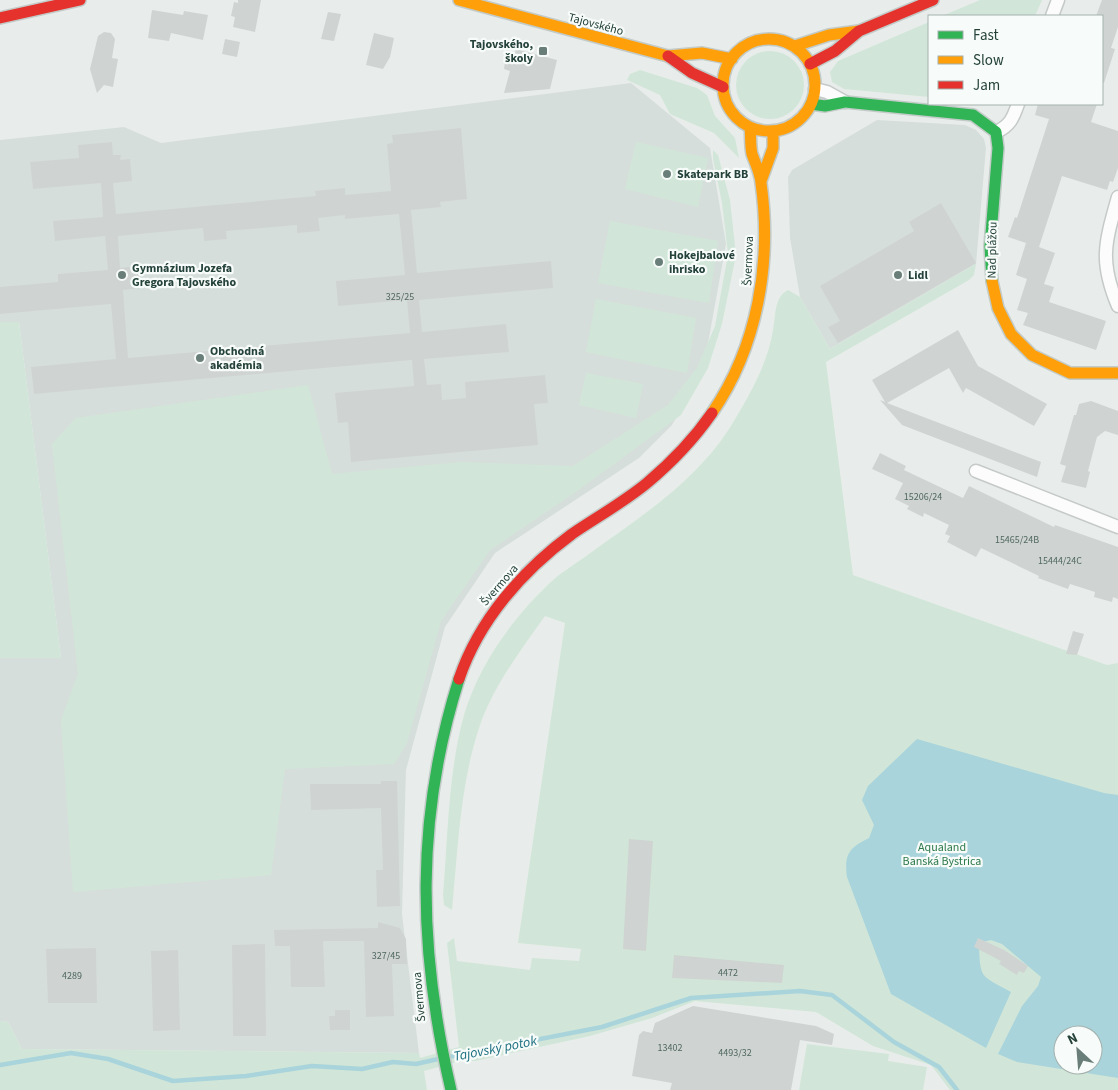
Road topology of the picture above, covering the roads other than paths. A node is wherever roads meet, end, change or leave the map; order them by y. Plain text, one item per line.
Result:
1 (80, 0) edge
2 (459, 0) edge
3 (933, 0) edge
4 (1058, 0) edge
5 (1052, 15) edge
6 (0, 18) edge
7 (859, 32) junction
8 (795, 46) junction
9 (668, 56) junction
10 (732, 59) junction
11 (810, 64) junction
12 (723, 87) junction
13 (815, 89) junction
14 (844, 102) junction
15 (811, 104) junction
16 (1018, 105) edge
17 (750, 127) junction
18 (773, 131) junction
19 (996, 132) junction
20 (761, 181) junction
21 (1118, 197) edge
22 (1118, 306) edge
23 (1118, 374) edge
24 (976, 471) dead end
25 (1118, 527) edge
26 (451, 1090) edge

1 - 6 street
2 - 9 street, Tajovského
3 - 7 street
4 - 5 street
7 - 8 street
7 - 11 street
8 - 10 street
8 - 11 street
9 - 10 street, Tajovského
9 - 12 street, Tajovského
10 - 12 street
11 - 13 street
12 - 17 street
13 - 14 street
13 - 15 street
14 - 15 street
14 - 19 street
15 - 18 street
16 - 19 street
17 - 18 street
17 - 20 street, Švermova
18 - 20 street, Švermova
19 - 23 street, Nad plážou
20 - 26 street, Švermova
21 - 22 street
24 - 25 street

